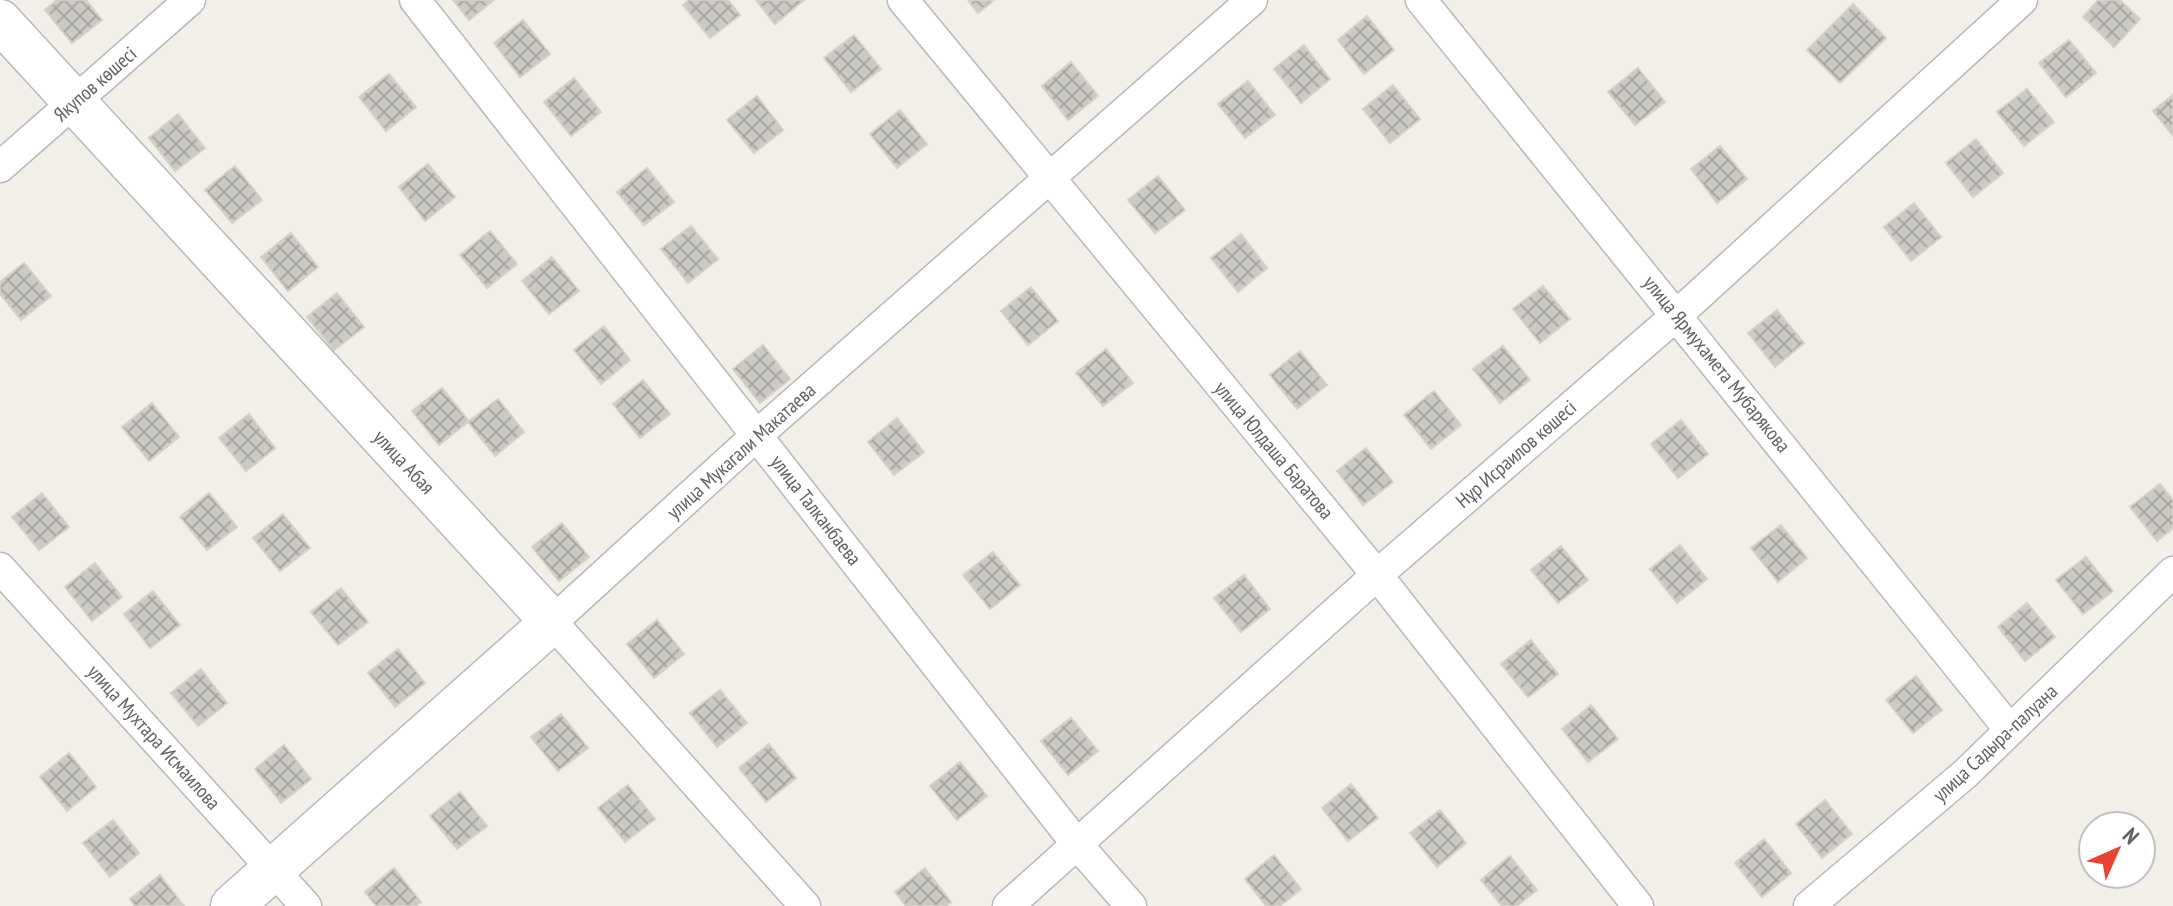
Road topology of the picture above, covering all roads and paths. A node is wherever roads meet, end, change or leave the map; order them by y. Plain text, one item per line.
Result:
1 (190, 0) edge
2 (415, 0) edge
3 (903, 0) edge
4 (1252, 0) edge
5 (1421, 0) edge
6 (2022, 0) edge
7 (0, 21) edge
8 (72, 103) junction
9 (0, 167) edge
10 (1049, 178) junction
11 (1678, 314) junction
12 (757, 435) junction
13 (0, 568) edge
14 (2173, 572) edge
15 (1377, 575) junction
16 (552, 622) junction
17 (2010, 730) junction
18 (1076, 843) junction
19 (274, 868) junction
20 (232, 906) edge
21 (306, 906) edge
22 (805, 906) edge
23 (1008, 906) edge
24 (1131, 906) edge
25 (1638, 906) edge
26 (1809, 906) edge

1 - 8 street, Якупов көшесі
2 - 12 street, улица Талканбаева
3 - 10 street, улица Юлдаша Баратова
4 - 10 street, улица Мукагали Макатаева
5 - 11 street, улица Ярмухамета Мубарякова
6 - 11 street, Нұр Исраилов көшесі
7 - 8 street, улица Абая
8 - 9 street, Якупов көшесі
8 - 16 street, улица Абая
10 - 12 street, улица Мукагали Макатаева
10 - 15 street, улица Юлдаша Баратова
11 - 15 street, Нұр Исраилов көшесі
11 - 17 street, улица Ярмухамета Мубарякова
12 - 16 street, улица Мукагали Макатаева
12 - 18 street, улица Талканбаева
13 - 19 street, улица Мухтара Исмаилова
14 - 17 street, улица Садыра-палуана
15 - 18 street, Нұр Исраилов көшесі
15 - 25 street, улица Юлдаша Баратова
16 - 19 street, улица Мукагали Макатаева
16 - 22 street, улица Абая
17 - 26 street, улица Садыра-палуана
18 - 23 street, Нұр Исраилов көшесі
18 - 24 street, улица Талканбаева
19 - 20 street, улица Мукагали Макатаева
19 - 21 street, улица Мухтара Исмаилова

